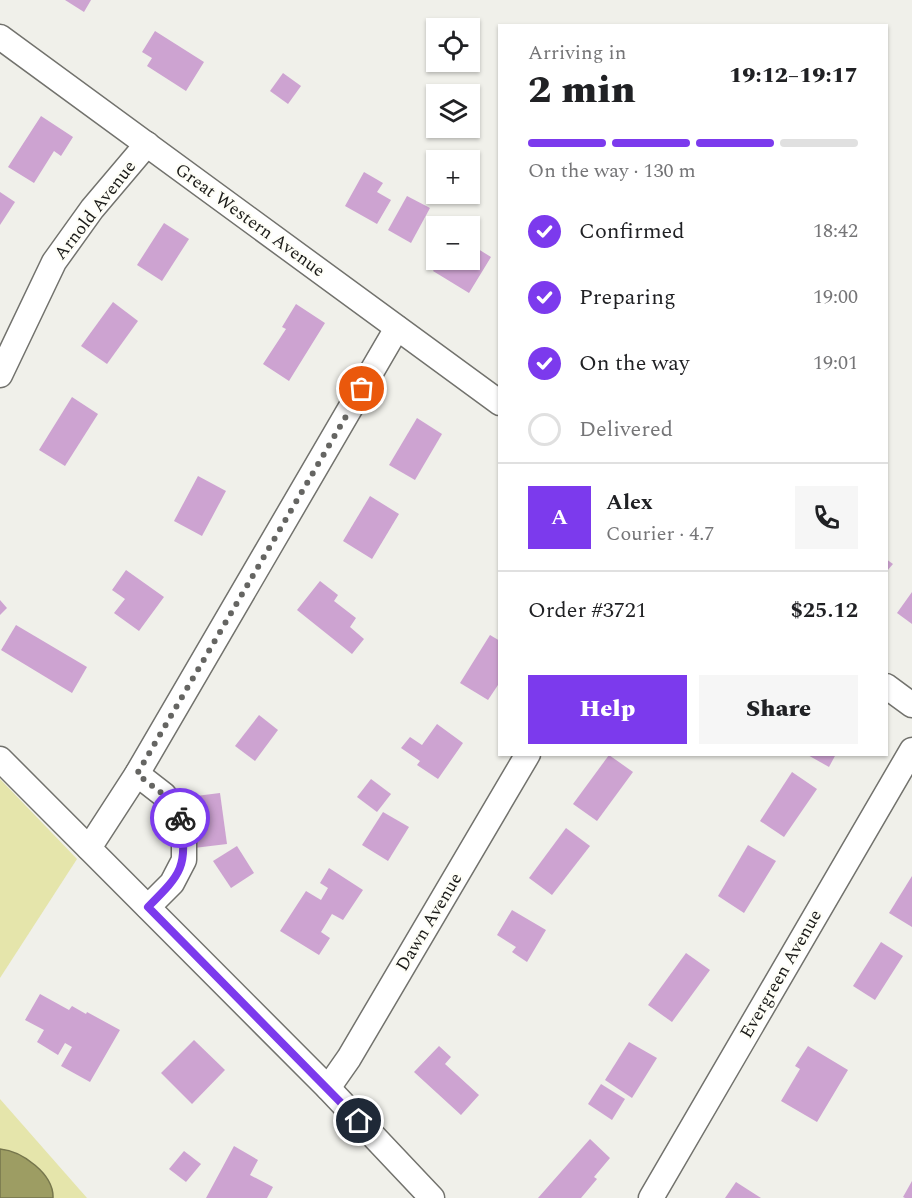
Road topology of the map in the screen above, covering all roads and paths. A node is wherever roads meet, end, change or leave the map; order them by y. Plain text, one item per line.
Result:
1 (0, 37) edge
2 (147, 144) junction
3 (397, 328) junction
4 (0, 375) edge
5 (498, 402) edge
6 (888, 688) edge
7 (912, 705) edge
8 (912, 750) edge
9 (527, 756) edge
10 (0, 759) edge
11 (137, 774) junction
12 (89, 848) junction
13 (148, 907) junction
14 (328, 1088) junction
15 (432, 1198) edge
16 (651, 1198) edge

1 - 2 street, Great Western Avenue
2 - 3 street, Great Western Avenue
2 - 4 street, Arnold Avenue
3 - 5 street, Great Western Avenue
3 - 11 street
6 - 7 street
8 - 16 street, Evergreen Avenue
9 - 14 street, Dawn Avenue
10 - 12 street
11 - 12 street
11 - 13 street
12 - 13 street
13 - 14 street
14 - 15 street

